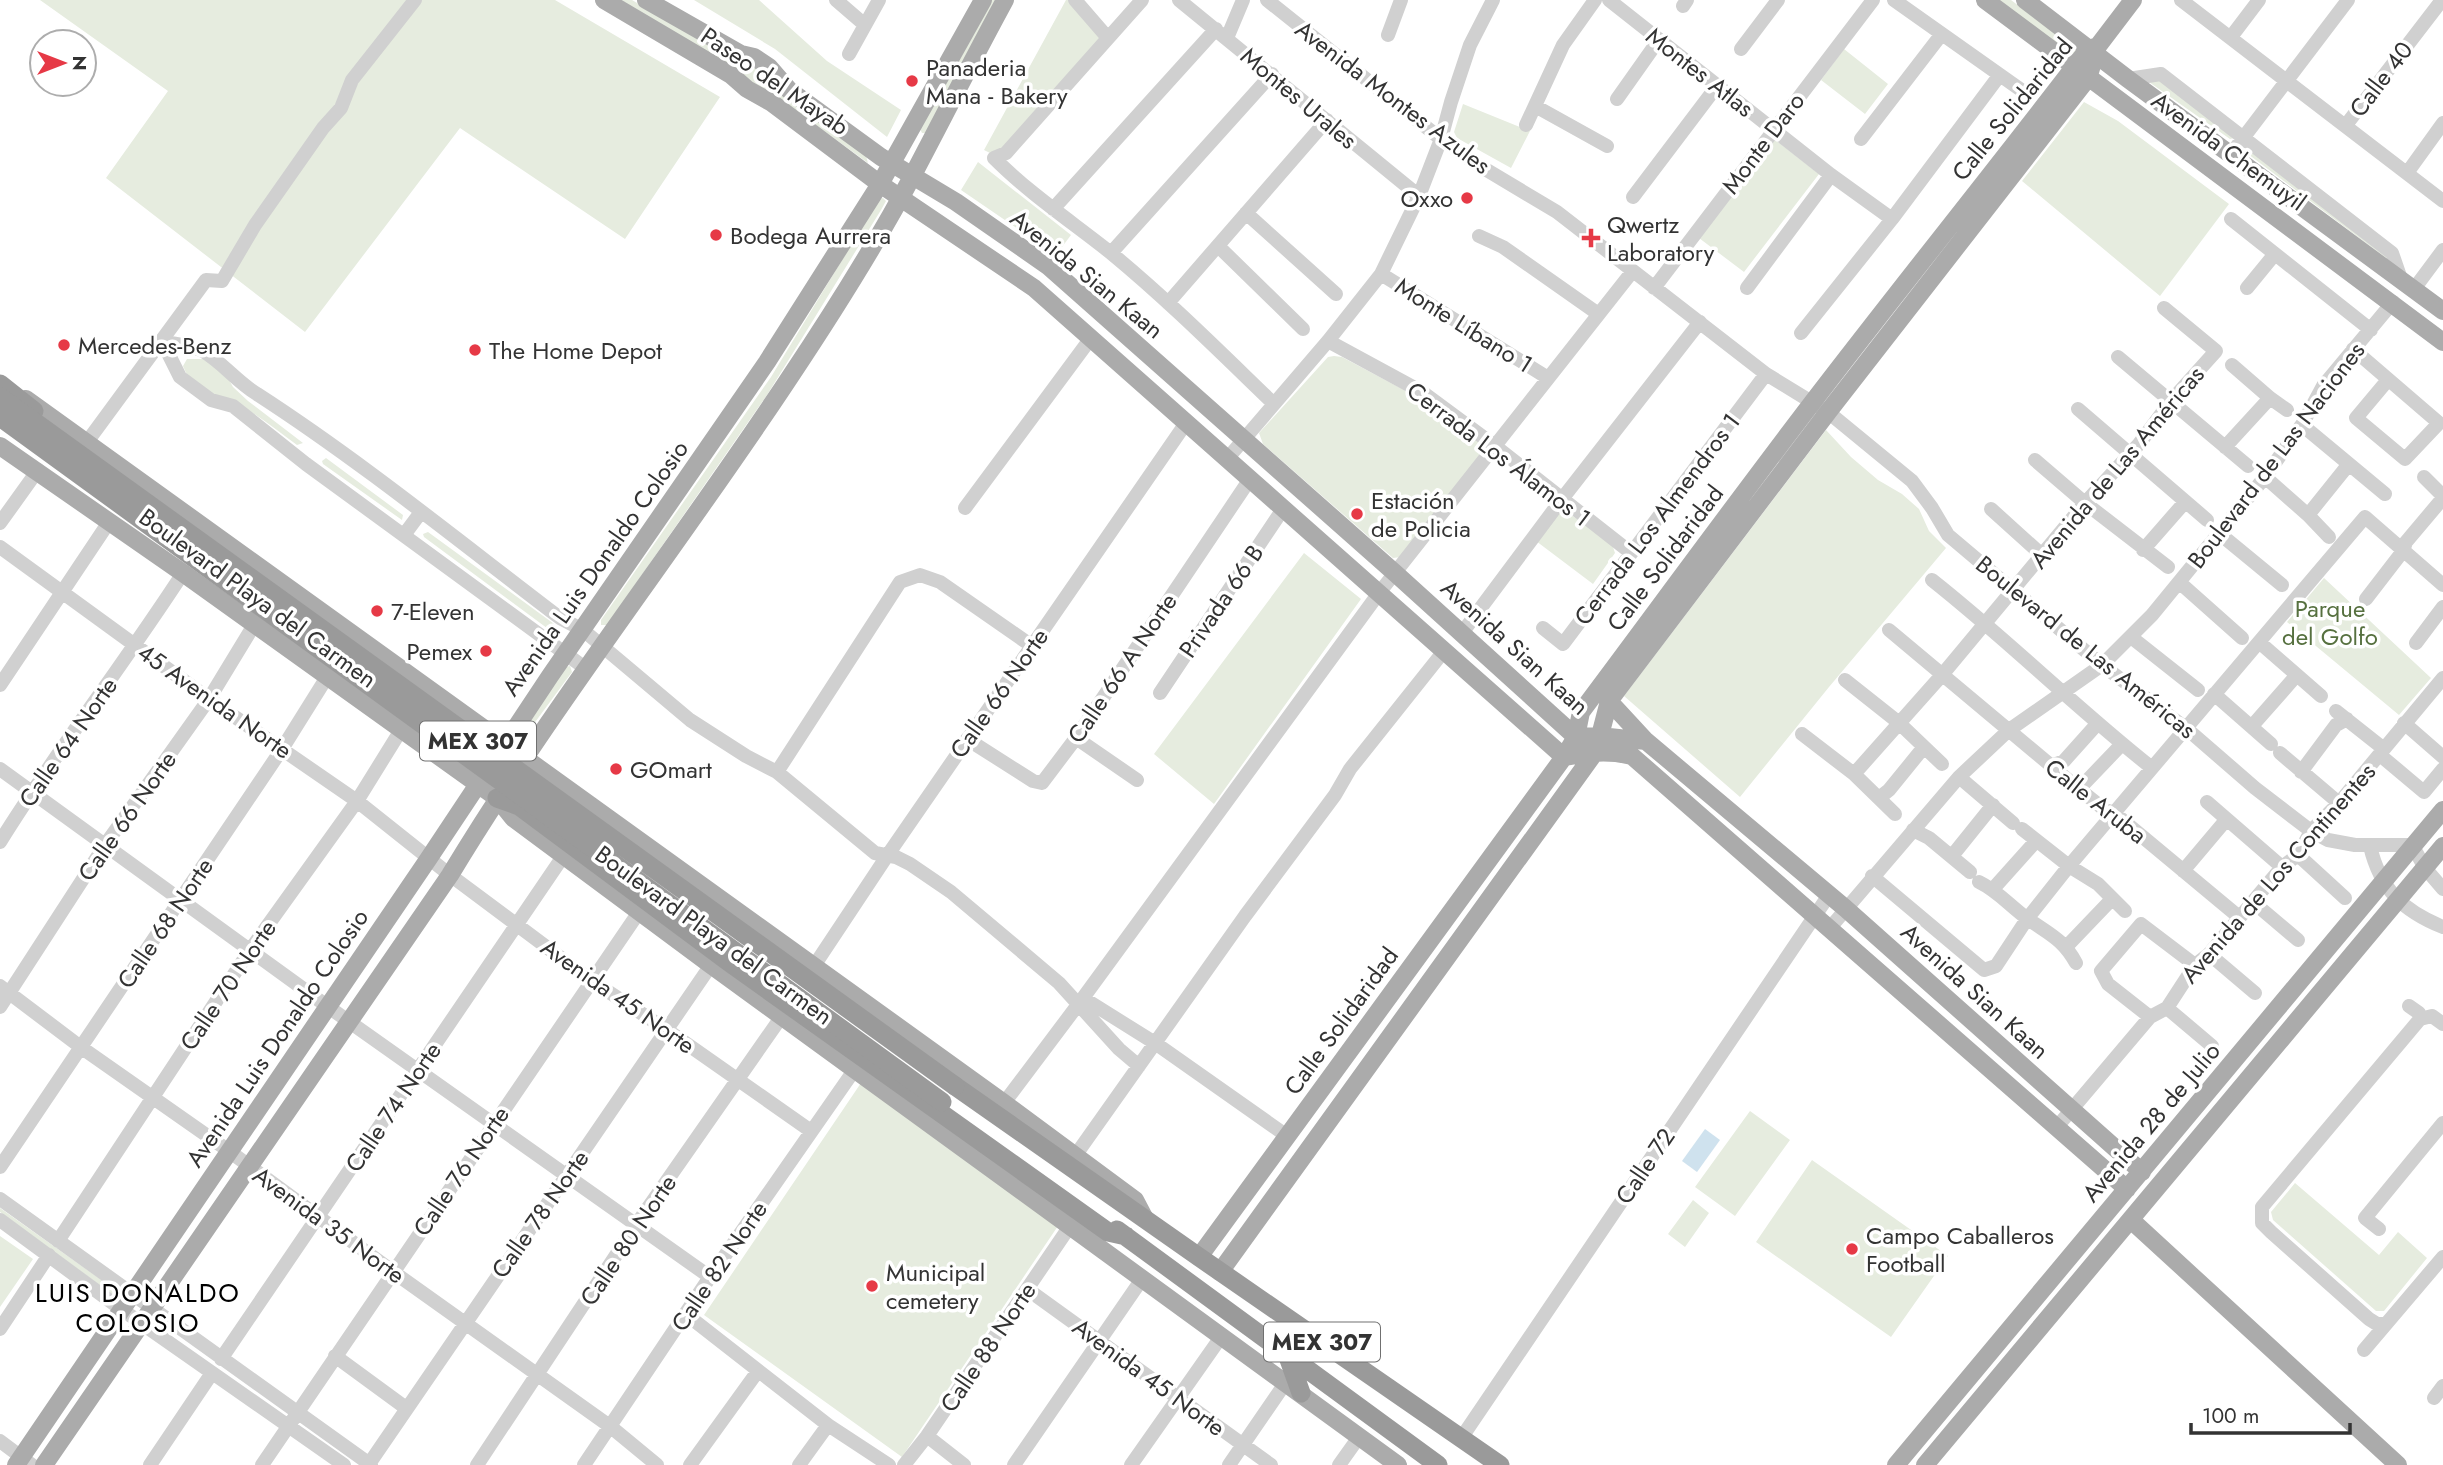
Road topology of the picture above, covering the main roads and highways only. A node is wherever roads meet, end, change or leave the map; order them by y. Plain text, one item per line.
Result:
1 (604, 0) edge
2 (646, 0) edge
3 (983, 0) edge
4 (1005, 0) edge
5 (1985, 0) edge
6 (2025, 0) edge
7 (2133, 0) edge
8 (2094, 50) junction
9 (2081, 73) junction
10 (890, 163) junction
11 (913, 176) junction
12 (880, 184) junction
13 (900, 197) junction
14 (978, 217) junction
15 (964, 240) junction
16 (2443, 311) edge
17 (2443, 342) edge
18 (3, 389) edge
19 (1821, 406) junction
20 (0, 417) edge
21 (0, 428) edge
22 (0, 446) edge
23 (146, 523) junction
24 (426, 688) junction
25 (1609, 701) junction
26 (401, 730) junction
27 (1576, 737) junction
28 (1646, 741) junction
29 (1598, 743) junction
30 (503, 744) junction
31 (1564, 757) junction
32 (524, 758) junction
33 (476, 784) junction
34 (497, 798) junction
35 (591, 807) junction
36 (2443, 810) edge
37 (2443, 846) edge
38 (568, 851) junction
39 (2243, 1051) junction
40 (2260, 1065) junction
41 (1287, 1136) junction
42 (1307, 1153) junction
43 (1268, 1162) junction
44 (2142, 1172) junction
45 (1289, 1178) junction
46 (2127, 1189) junction
47 (1145, 1219) junction
48 (2131, 1220) junction
49 (1126, 1236) junction
50 (1199, 1257) junction
51 (1220, 1272) junction
52 (2033, 1302) junction
53 (2050, 1316) junction
54 (1287, 1354) junction
55 (1293, 1387) junction
56 (23, 1462) edge
57 (44, 1465) edge
58 (1398, 1465) edge
59 (1437, 1465) edge
60 (1500, 1465) edge
61 (1896, 1465) edge
62 (1925, 1465) edge
63 (2398, 1465) edge

1 - 12 main road, Paseo del Mayab
2 - 10 main road, Paseo del Mayab
3 - 10 main road, Avenida Luis Donaldo Colosio
4 - 11 main road, Avenida Luis Donaldo Colosio
5 - 9 main road, Avenida Chemuyil
6 - 8 main road, Avenida Chemuyil
7 - 8 main road, Calle Solidaridad
8 - 9 main road, Calle Solidaridad
8 - 16 main road, Avenida Chemuyil
9 - 17 main road, Avenida Chemuyil
9 - 19 main road, Calle Solidaridad
10 - 11 main road, Avenida Sian Kaan
10 - 12 main road, Avenida Luis Donaldo Colosio
11 - 13 main road, Avenida Luis Donaldo Colosio
11 - 14 main road, Avenida Sian Kaan
12 - 13 main road, Avenida Sian Kaan
12 - 30 main road, Avenida Luis Donaldo Colosio
13 - 15 main road, Avenida Sian Kaan
13 - 32 main road, Avenida Luis Donaldo Colosio
14 - 15 main road
14 - 27 main road, Avenida Sian Kaan
15 - 31 main road, Avenida Sian Kaan
18 - 24 main road, Boulevard Playa del Carmen
18 - 47 highway, MEX 307, bridge
19 - 25 main road, Calle Solidaridad
19 - 27 main road, Calle Solidaridad
20 - 23 highway, MEX 307, bridge
21 - 23 highway, bridge
22 - 26 main road, Boulevard Playa del Carmen
23 - 49 highway, MEX 307, bridge
24 - 26 main road
24 - 30 main road, Boulevard Playa del Carmen
25 - 28 main road
25 - 29 main road, Calle Solidaridad
26 - 33 main road, Boulevard Playa del Carmen
27 - 29 main road, Avenida Sian Kaan
27 - 31 main road, Calle Solidaridad
28 - 29 main road, Avenida Sian Kaan
28 - 44 main road, Avenida Sian Kaan
29 - 31 main road, Avenida Sian Kaan
29 - 42 main road, Calle Solidaridad
29 - 46 main road, Avenida Sian Kaan
30 - 32 main road, Boulevard Playa del Carmen
30 - 33 main road, Avenida Luis Donaldo Colosio
31 - 41 main road, Calle Solidaridad
32 - 34 main road, Avenida Luis Donaldo Colosio
32 - 35 main road, Boulevard Playa del Carmen
33 - 34 main road, Boulevard Playa del Carmen
33 - 56 main road, Avenida Luis Donaldo Colosio
34 - 38 highway
34 - 57 main road, Avenida Luis Donaldo Colosio
35 - 38 main road
35 - 47 main road, Boulevard Playa del Carmen
36 - 39 main road, Avenida 28 de Julio
37 - 40 main road, Avenida 28 de Julio
38 - 49 highway
38 - 55 main road, Boulevard Playa del Carmen
39 - 40 main road
39 - 44 main road, Avenida 28 de Julio
40 - 48 main road, Avenida 28 de Julio
41 - 42 main road
41 - 43 main road, Calle Solidaridad
42 - 45 main road, Calle Solidaridad
43 - 45 main road
43 - 50 main road, Calle Solidaridad
44 - 46 main road, Avenida 28 de Julio
45 - 51 main road, Calle Solidaridad
46 - 52 main road, Avenida 28 de Julio
47 - 50 highway, MEX 307
48 - 53 main road, Avenida 28 de Julio
48 - 63 main road
49 - 54 highway, MEX 307
50 - 51 highway, MEX 307
51 - 60 highway, MEX 307
52 - 53 main road
52 - 61 main road, Avenida 28 de Julio
53 - 62 main road, Avenida 28 de Julio
54 - 55 highway
54 - 59 highway, MEX 307
55 - 58 main road, Boulevard Playa del Carmen

